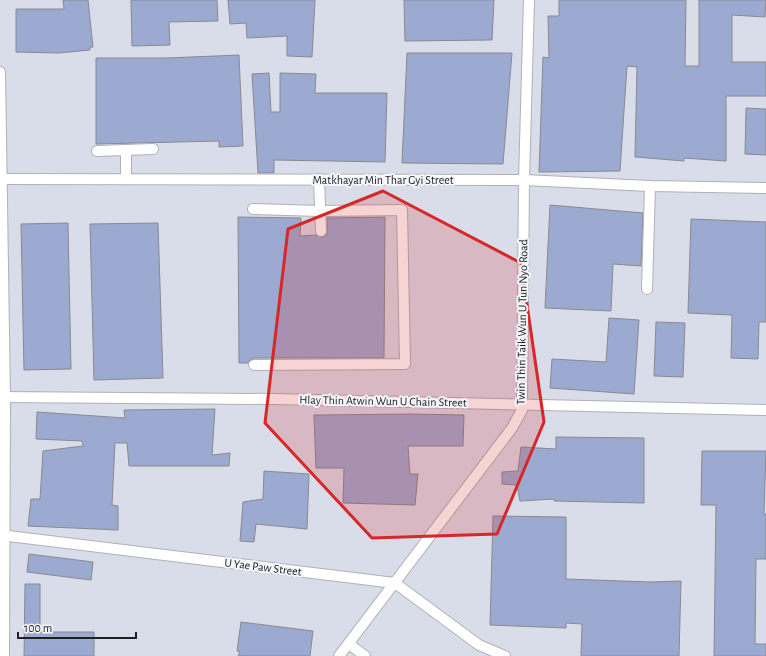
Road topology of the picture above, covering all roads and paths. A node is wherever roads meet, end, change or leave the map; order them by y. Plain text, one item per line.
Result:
1 (529, 0) edge
2 (0, 72) edge
3 (153, 149) dead end
4 (126, 150) junction
5 (97, 151) dead end
6 (1, 179) edge
7 (126, 179) junction
8 (319, 179) junction
9 (524, 180) junction
10 (650, 186) junction
11 (766, 188) edge
12 (253, 209) dead end
13 (320, 211) junction
14 (321, 231) dead end
15 (647, 289) dead end
16 (254, 365) dead end
17 (3, 397) edge
18 (522, 404) junction
19 (766, 410) edge
20 (2, 535) edge
21 (396, 583) junction
22 (349, 644) junction
23 (4, 656) edge
24 (339, 656) edge
25 (365, 656) edge
26 (505, 656) edge

1 - 9 street, Twin Thin Taik Wun U Tun Nyo Road
2 - 6 street
3 - 4 street
4 - 5 street
4 - 7 street
6 - 7 street, Matkhayar Min Thar Gyi Street
6 - 17 street
7 - 8 street, Matkhayar Min Thar Gyi Street
8 - 9 street, Matkhayar Min Thar Gyi Street
8 - 13 street
9 - 10 street, Matkhayar Min Thar Gyi Street
9 - 18 street, Twin Thin Taik Wun U Tun Nyo Road
10 - 11 street, Matkhayar Min Thar Gyi Street
10 - 15 street
12 - 13 street
13 - 14 street
13 - 16 street
17 - 18 street, Hlay Thin Atwin Wun U Chain Street
17 - 20 street
18 - 19 street, Hlay Thin Atwin Wun U Chain Street
18 - 21 street, Twin Thin Taik Wun U Tun Nyo Road
20 - 21 street, U Yae Paw Street
20 - 23 street
21 - 22 street, Twin Thin Taik Wun U Tun Nyo Road
21 - 26 street, U Yae Paw Street
22 - 24 street, Twin Thin Taik Wun U Tun Nyo Road
22 - 25 street

